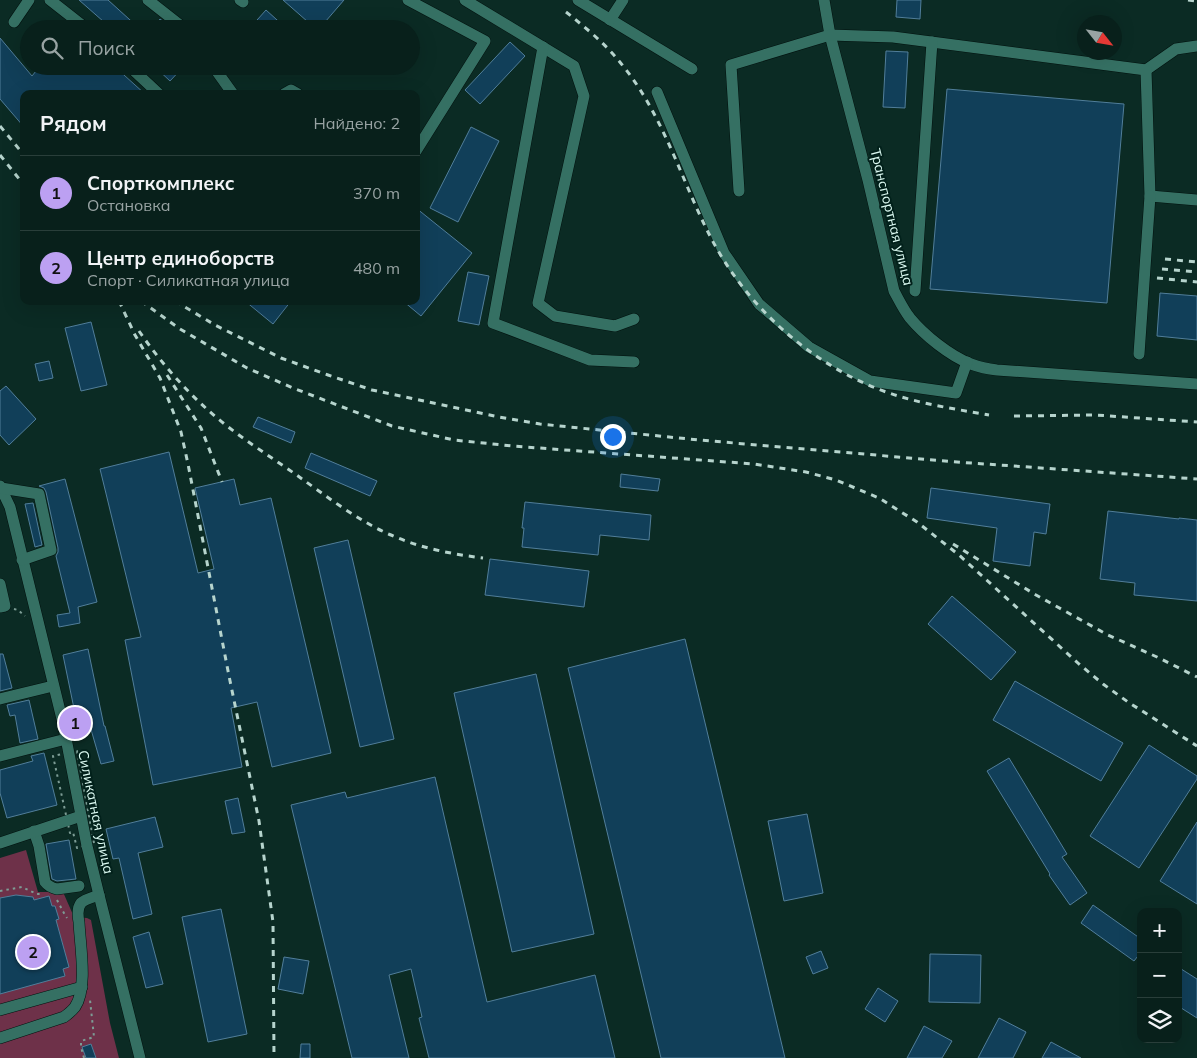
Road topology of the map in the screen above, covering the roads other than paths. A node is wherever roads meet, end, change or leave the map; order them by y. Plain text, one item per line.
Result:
1 (29, 0) edge
2 (50, 0) edge
3 (148, 0) edge
4 (408, 0) edge
5 (464, 0) edge
6 (578, 0) edge
7 (622, 0) edge
8 (824, 0) edge
9 (75, 20) edge
10 (174, 20) edge
11 (610, 20) junction
12 (14, 22) dead end
13 (830, 35) junction
14 (932, 42) junction
15 (1197, 46) edge
16 (543, 47) junction
17 (692, 69) dead end
18 (1146, 70) junction
19 (139, 75) edge
20 (219, 75) edge
21 (155, 90) edge
22 (230, 90) edge
23 (657, 92) dead end
24 (420, 145) edge
25 (739, 191) dead end
26 (1150, 196) junction
27 (1197, 200) edge
28 (915, 291) dead end
29 (634, 319) dead end
30 (1139, 354) dead end
31 (634, 362) dead end
32 (967, 362) junction
33 (1197, 384) edge
34 (1, 489) edge
35 (22, 560) junction
36 (0, 584) edge
37 (2, 606) edge
38 (53, 686) junction
39 (0, 699) edge
40 (66, 739) junction
41 (0, 756) edge
42 (81, 816) junction
43 (34, 831) junction
44 (0, 843) edge
45 (79, 886) dead end
46 (99, 895) junction
47 (82, 987) junction
48 (0, 1010) edge
49 (0, 1038) edge
50 (140, 1058) edge

1 - 12 street
2 - 9 street
3 - 10 street
4 - 24 street
5 - 16 street
6 - 11 street
7 - 11 street
8 - 13 street, Транспортная улица
11 - 17 street
13 - 14 street
13 - 25 street
13 - 32 street, Транспортная улица
14 - 18 street
14 - 28 street
15 - 18 street
16 - 29 street
16 - 31 street
18 - 26 street
19 - 21 street
20 - 22 street
23 - 32 street
26 - 27 street
26 - 30 street
32 - 33 street, Транспортная улица
34 - 35 street, Силикатная улица
34 - 35 street
35 - 38 street, Силикатная улица
36 - 37 street
38 - 39 street
38 - 40 street, Силикатная улица
40 - 41 street
40 - 42 street, Силикатная улица
42 - 43 street
42 - 46 street, Силикатная улица
43 - 44 street
43 - 45 street
46 - 47 street
46 - 50 street, Силикатная улица
47 - 48 street
47 - 49 street

